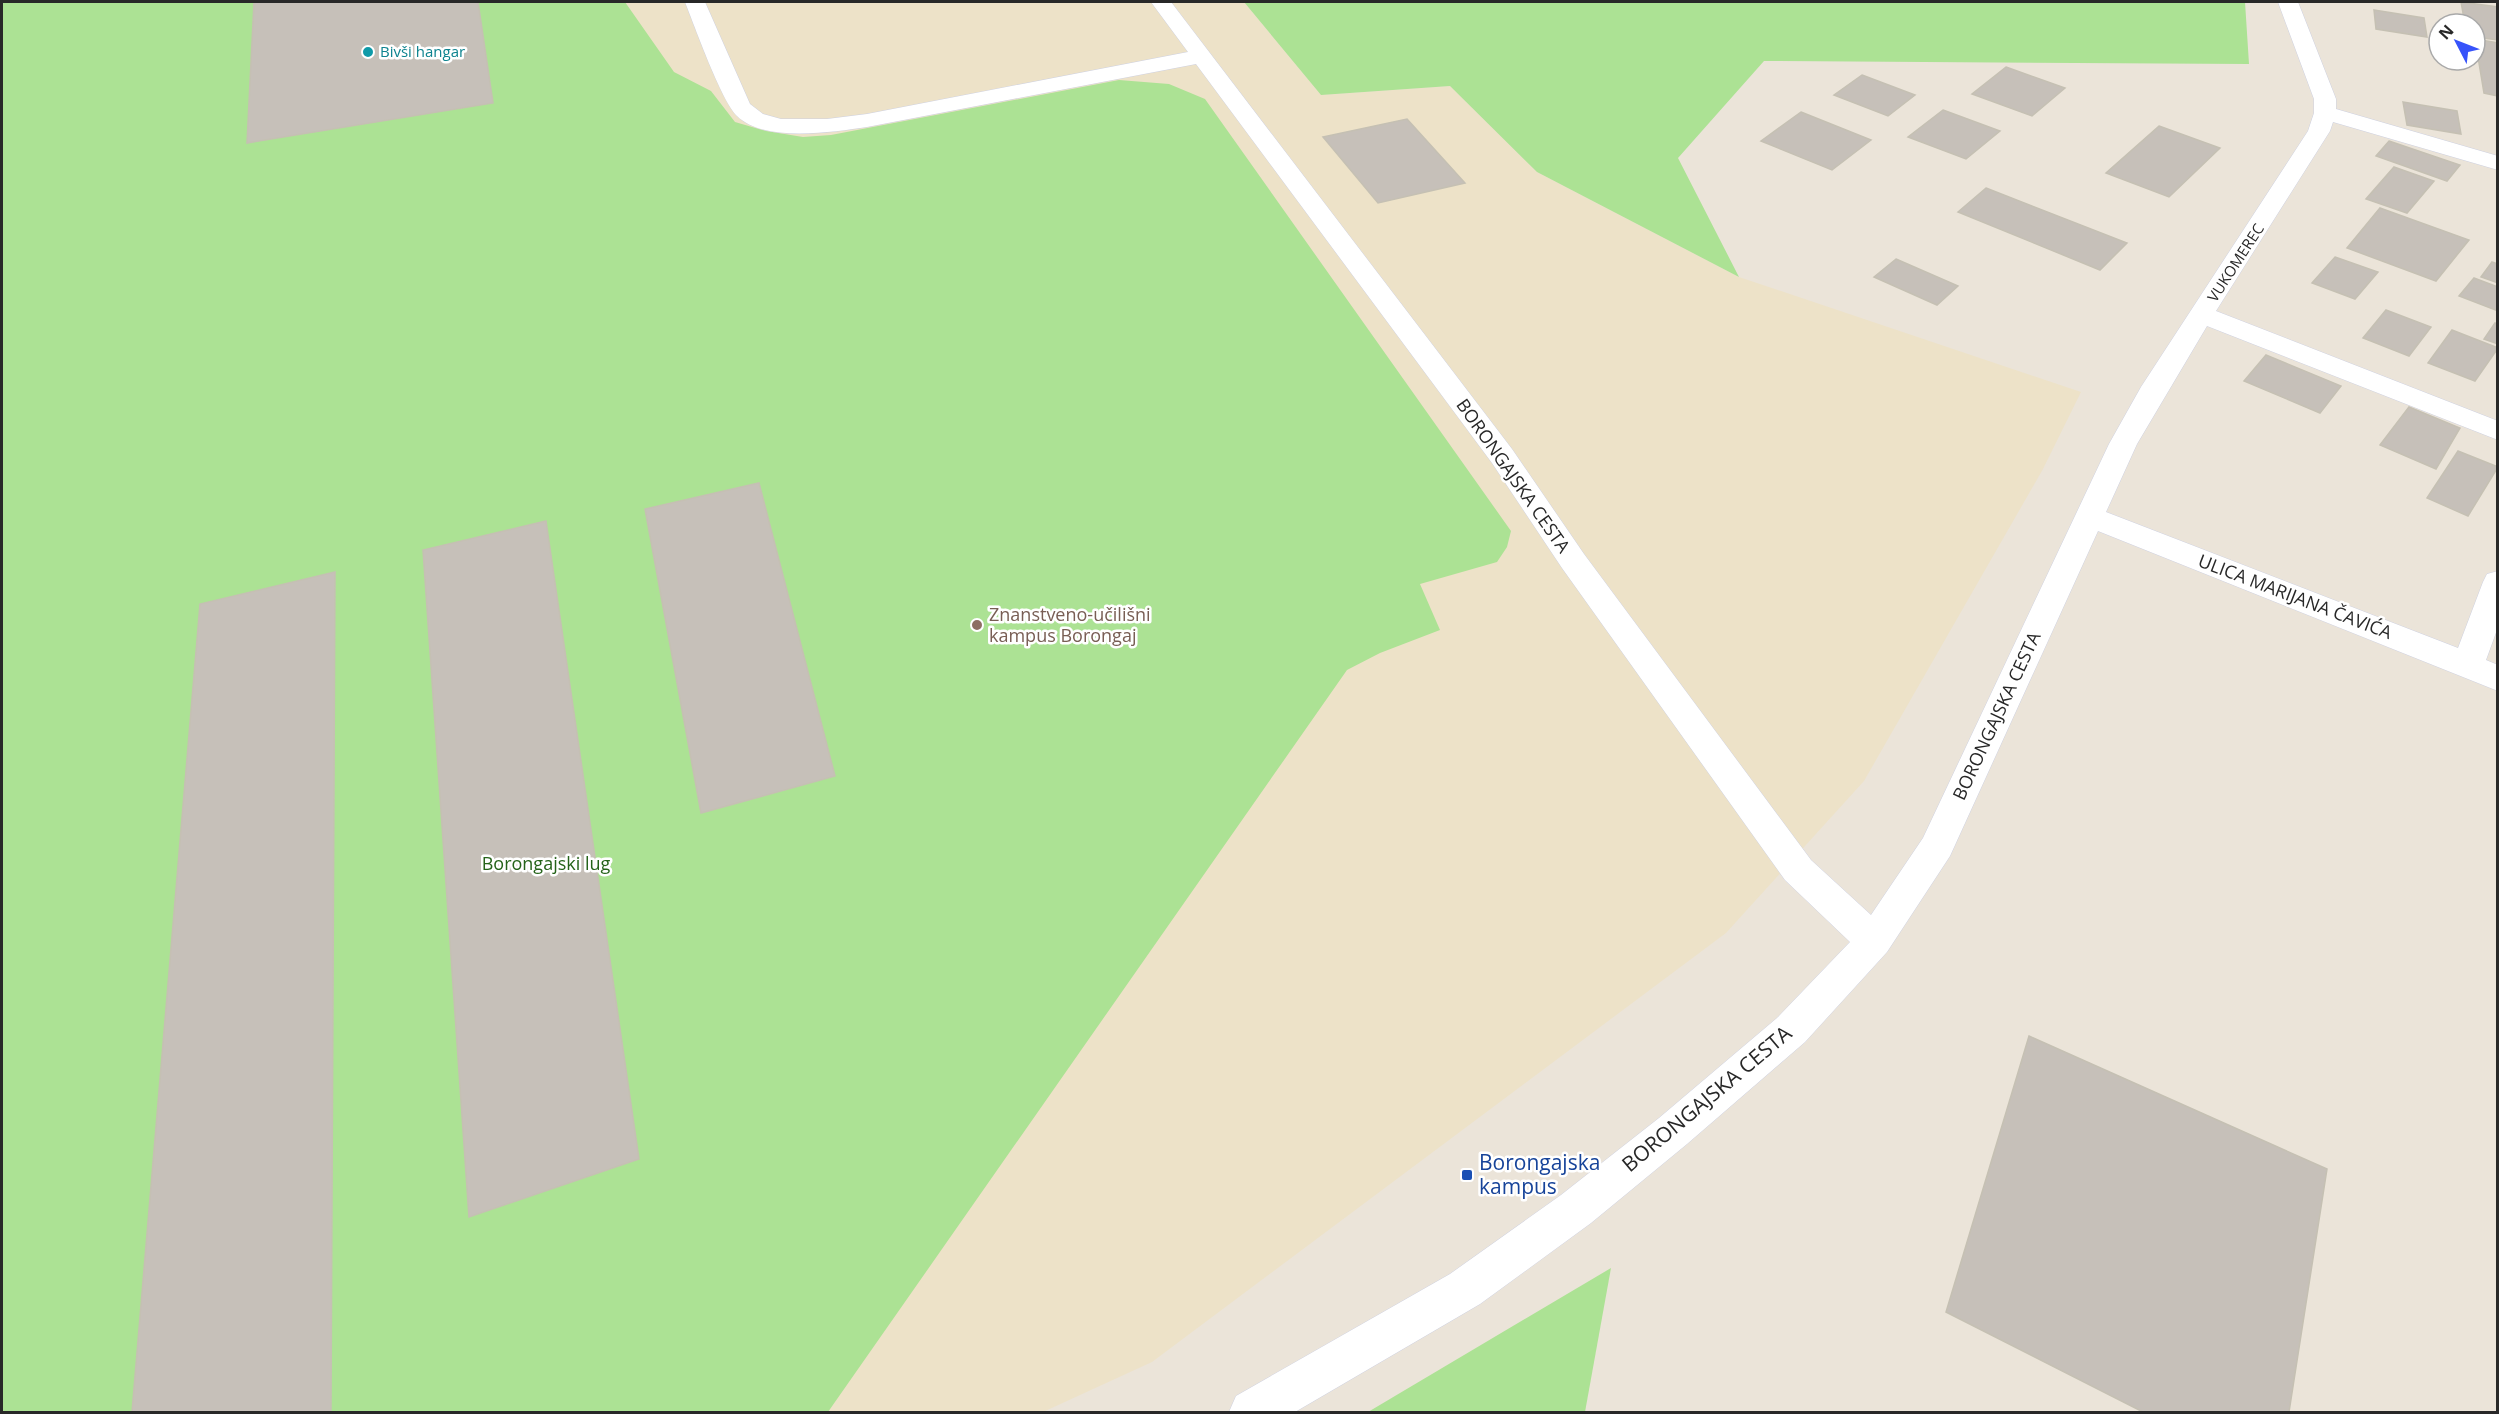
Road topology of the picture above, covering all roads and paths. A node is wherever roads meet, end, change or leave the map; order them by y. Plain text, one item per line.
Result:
1 (695, 2) edge
2 (1161, 2) edge
3 (2289, 2) edge
4 (1202, 56) junction
5 (2325, 113) junction
6 (2498, 163) edge
7 (2203, 315) junction
8 (2498, 431) edge
9 (2091, 517) junction
10 (2498, 582) edge
11 (2468, 664) junction
12 (2498, 679) edge
13 (1874, 941) junction
14 (1252, 1413) edge

1 - 4 street
2 - 4 street, BORONGAJSKA CESTA
3 - 5 street
4 - 13 street, BORONGAJSKA CESTA
5 - 6 street
5 - 7 street, VUKOMEREC
7 - 8 street
7 - 9 street, VUKOMEREC
9 - 11 street, ULICA MARIJANA ČAVIĆA
9 - 13 street, BORONGAJSKA CESTA
10 - 11 street
11 - 12 street, ULICA MARIJANA ČAVIĆA
13 - 14 street, BORONGAJSKA CESTA

